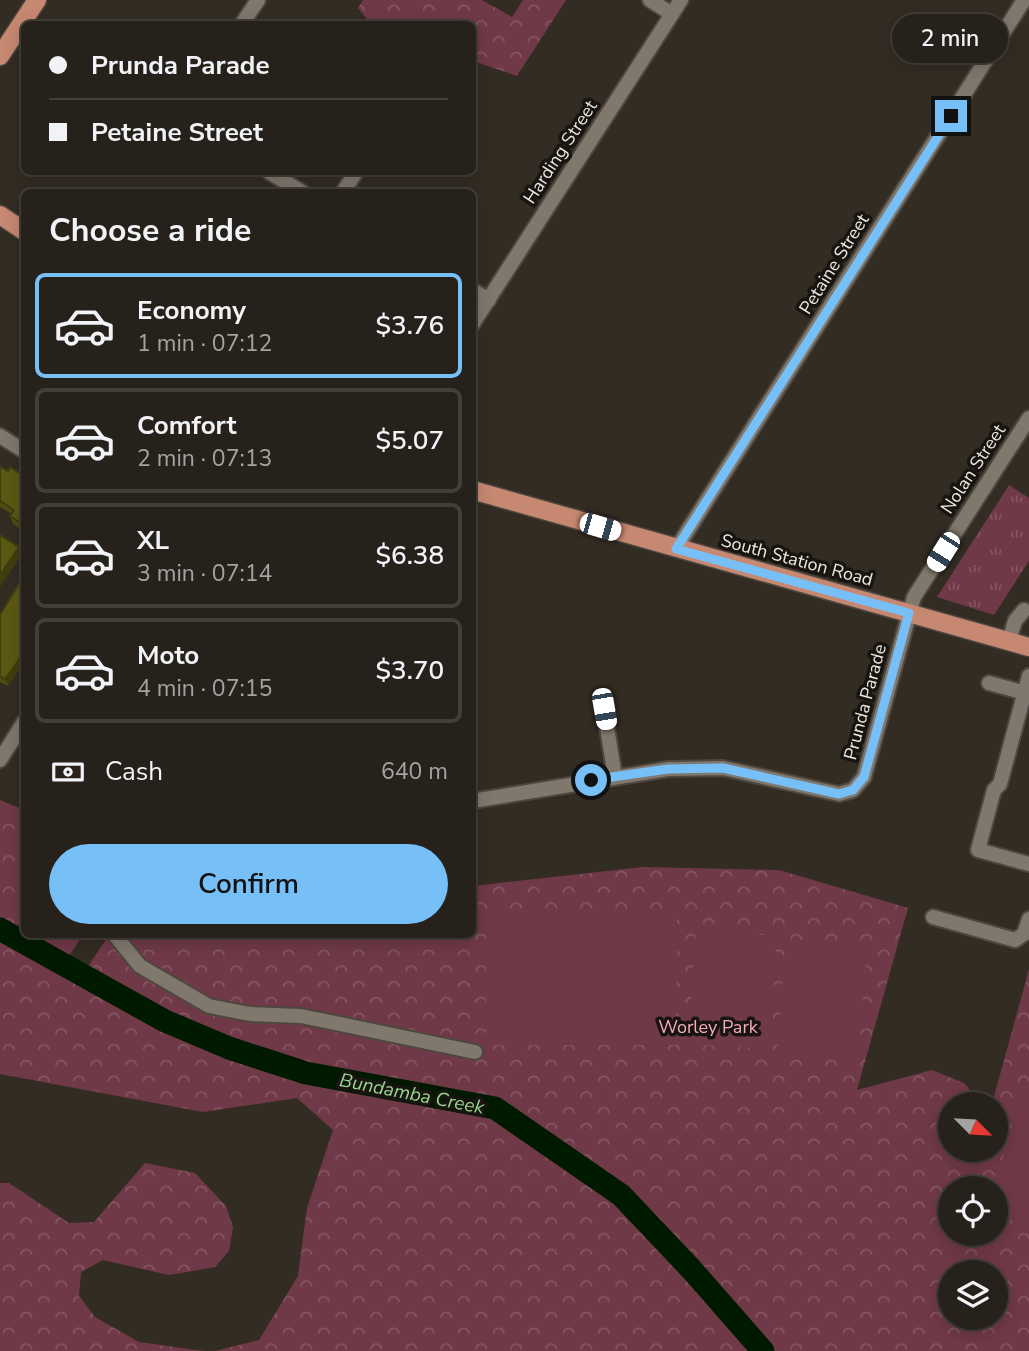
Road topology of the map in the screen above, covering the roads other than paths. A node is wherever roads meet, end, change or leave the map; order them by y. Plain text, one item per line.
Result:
1 (37, 0) edge
2 (258, 0) edge
3 (650, 0) edge
4 (681, 0) edge
5 (1024, 0) edge
6 (672, 14) junction
7 (23, 21) edge
8 (244, 21) edge
9 (21, 24) edge
10 (0, 56) edge
11 (274, 175) edge
12 (297, 189) edge
13 (0, 215) edge
14 (21, 229) edge
15 (476, 292) edge
16 (489, 300) junction
17 (476, 320) edge
18 (1029, 418) edge
19 (0, 436) edge
20 (21, 449) edge
21 (476, 491) edge
22 (676, 549) junction
23 (1024, 610) dead end
24 (909, 613) junction
25 (1009, 641) junction
26 (1029, 647) edge
27 (1029, 676) edge
28 (989, 683) dead end
29 (1027, 694) edge
30 (604, 709) dead end
31 (21, 727) edge
32 (0, 760) edge
33 (615, 776) junction
34 (476, 800) edge
35 (1029, 864) edge
36 (933, 917) dead end
37 (1029, 919) edge
38 (117, 938) edge
39 (475, 1052) dead end

1 - 7 main road
2 - 8 street
3 - 6 street
4 - 6 street, Harding Street
5 - 22 street, Petaine Street
6 - 16 street, Harding Street
9 - 10 main road
11 - 12 street
13 - 14 main road
15 - 16 street
16 - 17 street, Harding Street
18 - 24 street, Nolan Street
19 - 20 street
21 - 22 main road, South Station Road
22 - 24 main road, South Station Road
23 - 25 street
24 - 25 main road, South Station Road
24 - 33 street, Prunda Parade
25 - 26 main road, South Station Road
27 - 29 street
28 - 29 street
29 - 35 street
30 - 33 street
31 - 32 street
33 - 34 street, Prunda Parade
36 - 37 street
38 - 39 street

